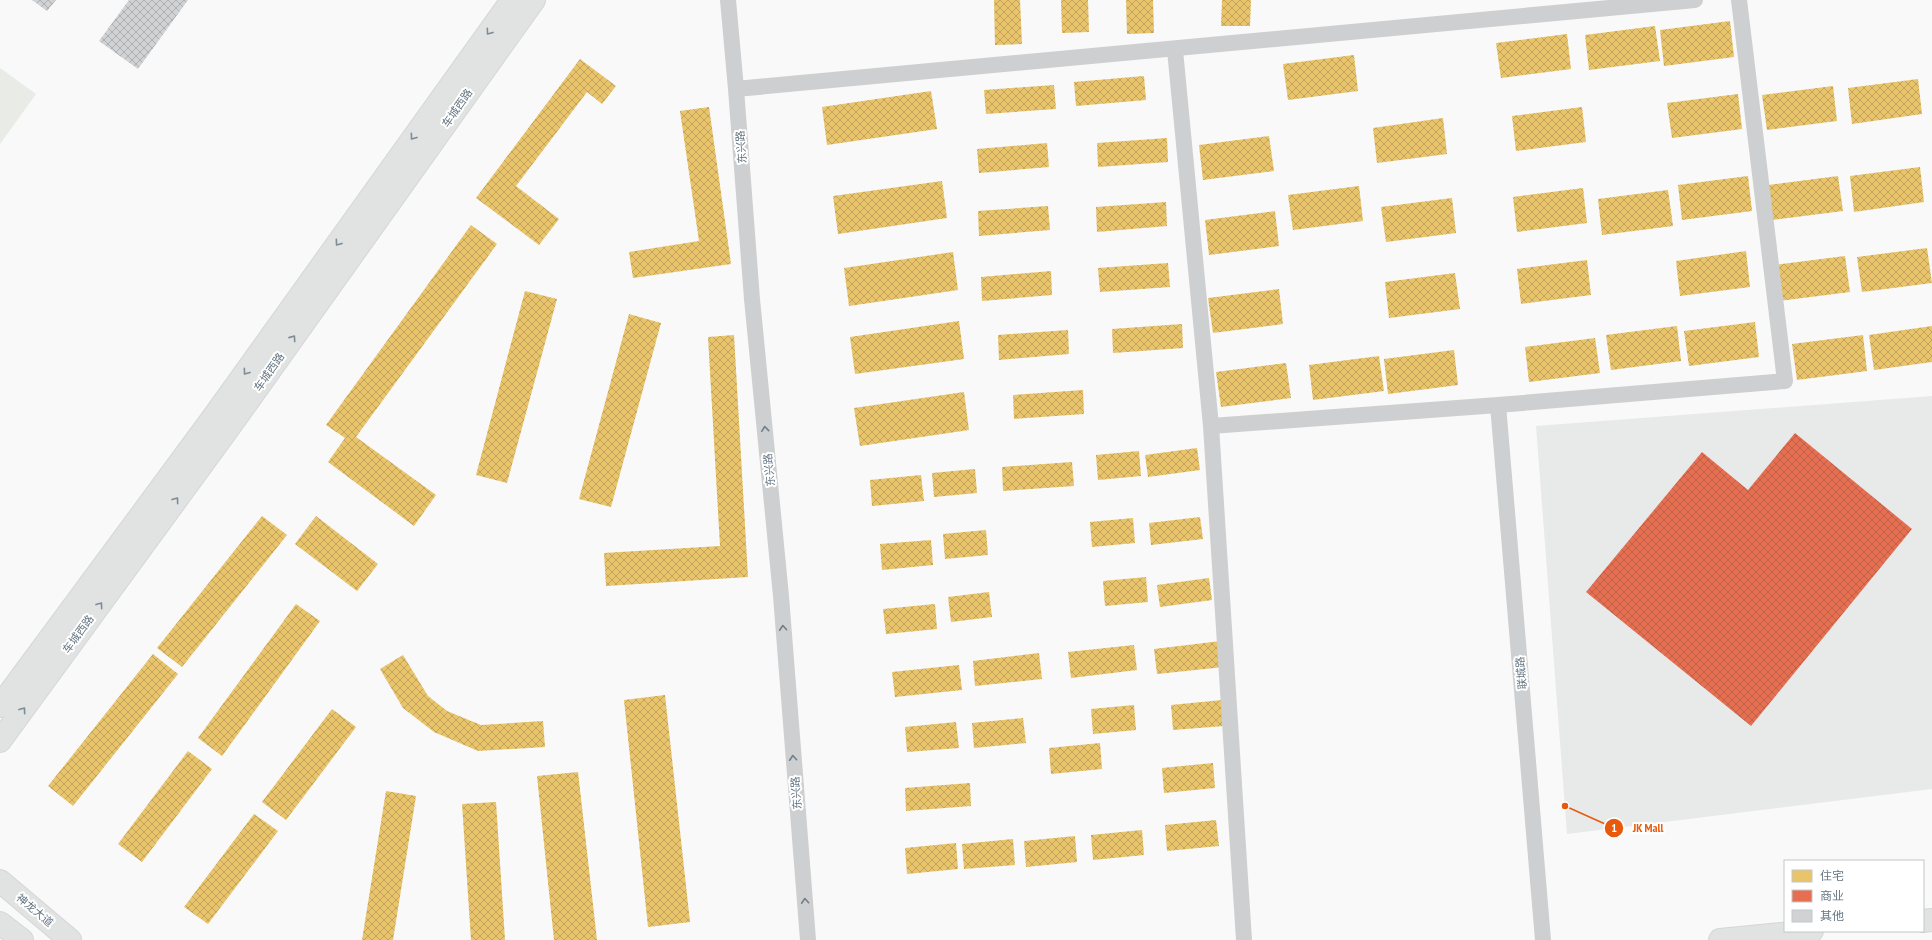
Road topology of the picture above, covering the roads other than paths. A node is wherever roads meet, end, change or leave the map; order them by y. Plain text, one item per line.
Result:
1 (512, 0) edge
2 (534, 0) edge
3 (728, 0) edge
4 (1695, 0) edge
5 (1739, 0) edge
6 (1175, 50) junction
7 (736, 89) junction
8 (1498, 405) junction
9 (1211, 426) junction
10 (0, 706) edge
11 (0, 741) edge
12 (0, 881) edge
13 (0, 923) edge
14 (1802, 932) edge
15 (22, 940) edge
16 (70, 940) edge
17 (808, 940) edge
18 (1244, 940) edge
19 (1544, 940) edge
20 (1720, 940) edge

1 -> 10 main road, 车城西路
11 -> 2 main road, 车城西路
3 - 7 street, 东兴路
4 - 6 street
5 - 8 street
6 - 7 street
6 - 9 street
17 -> 7 street, 东兴路
8 - 9 street
8 - 19 street, 联城路
9 - 18 street
12 - 16 main road, 神龙大道
13 - 15 main road
14 - 20 main road

